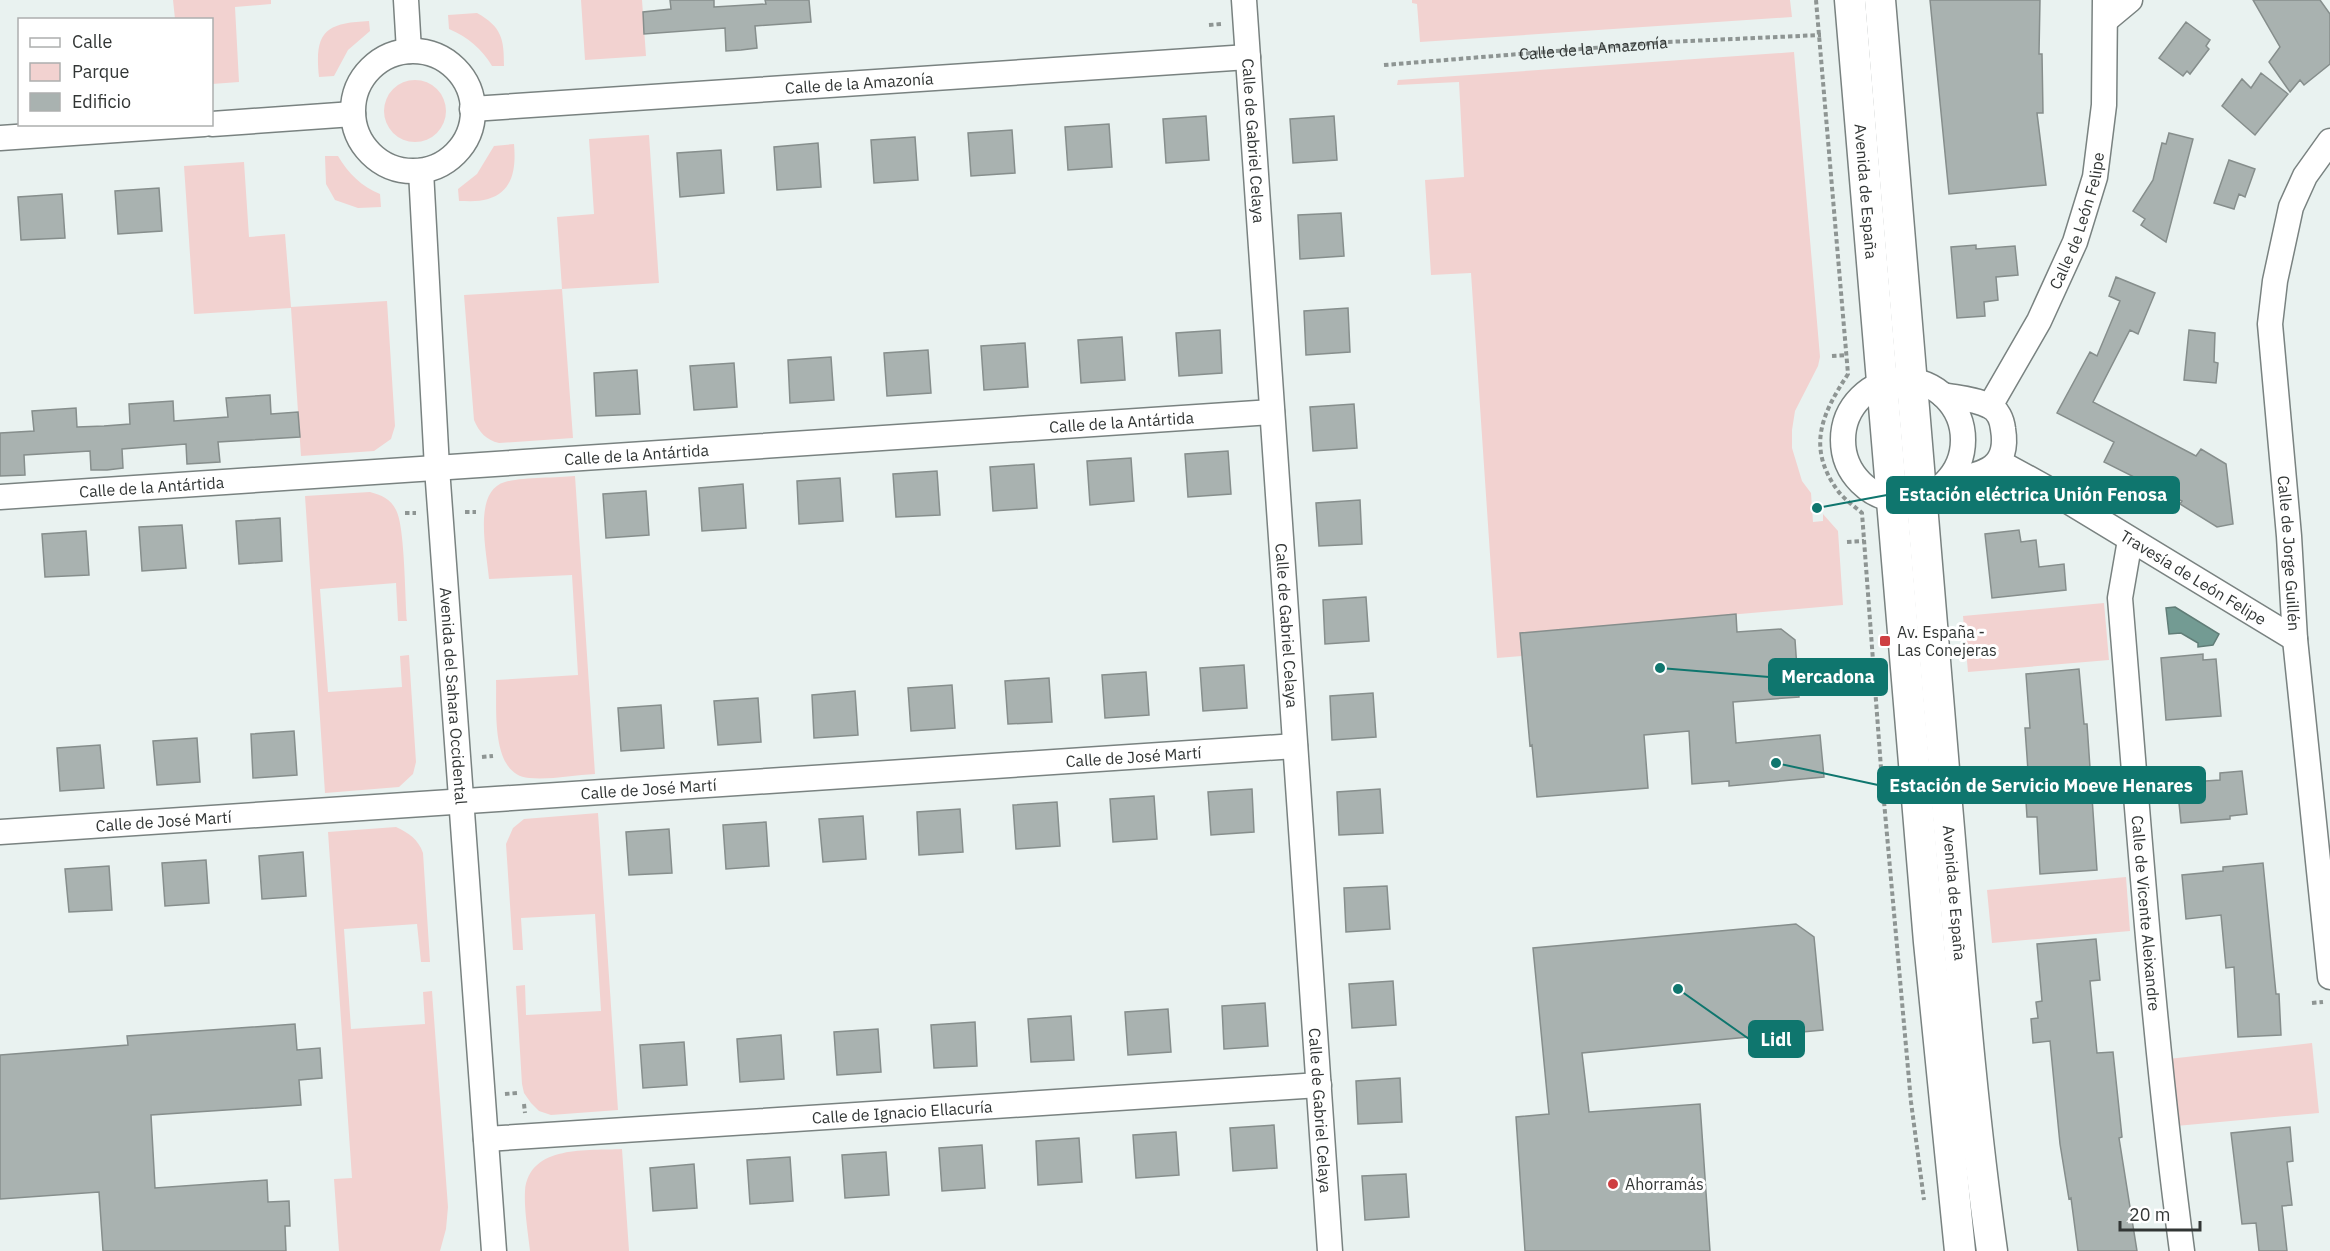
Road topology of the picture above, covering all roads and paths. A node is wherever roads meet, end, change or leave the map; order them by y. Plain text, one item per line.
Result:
1 (406, 0) edge
2 (1244, 0) edge
3 (1816, 0) edge
4 (1850, 0) edge
5 (1880, 0) edge
6 (2130, 0) edge
7 (2106, 10) edge
8 (1802, 37) dead end
9 (409, 51) junction
10 (1248, 57) junction
11 (1384, 65) dead end
12 (472, 109) junction
13 (353, 114) junction
14 (213, 124) edge
15 (175, 126) edge
16 (0, 138) edge
17 (2330, 141) edge
18 (421, 171) junction
19 (1896, 380) junction
20 (1943, 395) junction
21 (1990, 406) junction
22 (1272, 412) junction
23 (1999, 462) junction
24 (436, 468) junction
25 (1948, 481) junction
26 (0, 497) edge
27 (1906, 499) junction
28 (2130, 540) junction
29 (2295, 639) junction
30 (1295, 746) junction
31 (461, 802) junction
32 (0, 832) edge
33 (2330, 977) edge
34 (1319, 1085) junction
35 (486, 1139) junction
36 (1925, 1205) dead end
37 (492, 1222) junction
38 (481, 1251) edge
39 (494, 1251) edge
40 (1330, 1251) edge
41 (1960, 1251) edge
42 (1992, 1251) edge
43 (2182, 1251) edge

1 - 9 street
2 - 10 street, Calle de Gabriel Celaya
3 - 36 path
4 - 19 street, Avenida de España
5 - 19 street, Avenida de España
6 - 7 street, Calle de León Felipe
7 - 21 street, Calle de León Felipe
8 - 11 path, Calle de la Amazonía
9 - 12 street
9 - 13 street
10 - 12 street, Calle de la Amazonía
10 - 22 street, Calle de Gabriel Celaya
12 - 18 street
13 - 14 street
13 - 18 street
15 - 16 street
17 - 29 street, Calle de Jorge Guillén
18 - 24 street, Avenida del Sahara Occidental
19 - 20 street
19 - 27 street, Avenida de España
19 - 27 street
20 - 21 street
20 - 25 street
21 - 23 street
22 - 24 street, Calle de la Antártida
22 - 30 street, Calle de Gabriel Celaya
23 - 25 street
23 - 28 street, Travesía de León Felipe
24 - 26 street, Calle de la Antártida
24 - 31 street, Avenida del Sahara Occidental
25 - 27 street
27 - 41 street, Avenida de España
27 - 42 street, Avenida de España
28 - 29 street, Travesía de León Felipe
28 - 43 street, Calle de Vicente Aleixandre
29 - 33 street, Calle de Jorge Guillén
30 - 31 street, Calle de José Martí
30 - 34 street, Calle de Gabriel Celaya
31 - 32 street, Calle de José Martí
31 - 35 street, Avenida del Sahara Occidental
34 - 35 street, Calle de Ignacio Ellacuría
34 - 40 street, Calle de Gabriel Celaya
35 - 37 street, Avenida del Sahara Occidental
37 - 38 street, Avenida del Sahara Occidental
37 - 39 street, Avenida del Sahara Occidental

